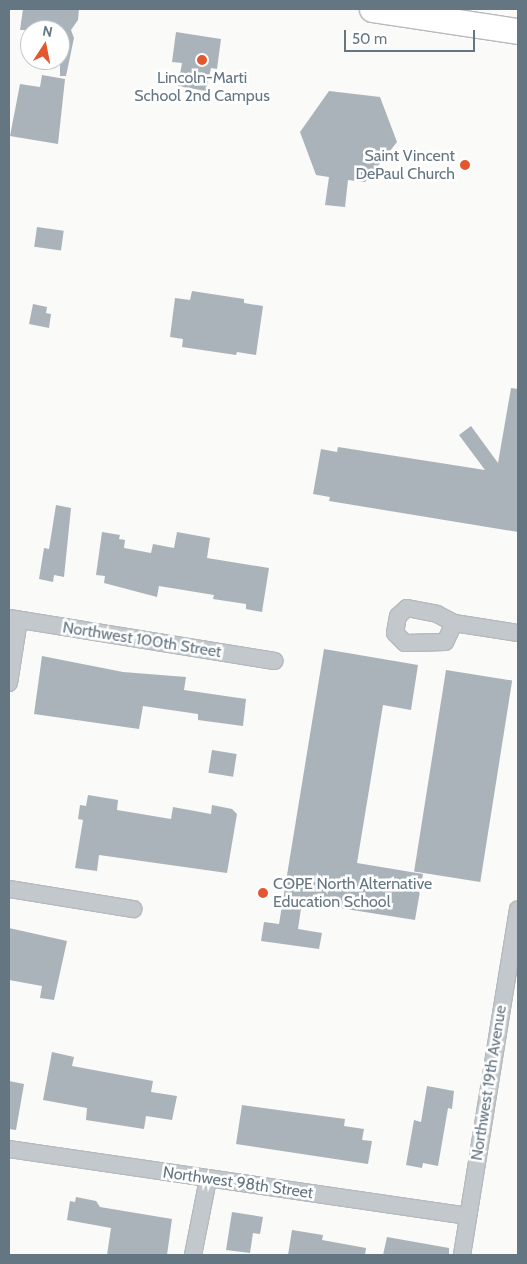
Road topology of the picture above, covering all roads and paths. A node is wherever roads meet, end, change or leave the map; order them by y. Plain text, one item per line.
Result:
1 (372, 9) edge
2 (441, 14) edge
3 (518, 31) edge
4 (14, 619) edge
5 (454, 623) dead end
6 (518, 633) edge
7 (275, 661) dead end
8 (9, 683) edge
9 (9, 889) edge
10 (133, 910) dead end
11 (518, 910) edge
12 (9, 1149) edge
13 (208, 1179) junction
14 (467, 1216) junction
15 (193, 1255) edge
16 (462, 1255) edge

1 - 2 main road
2 - 3 main road
4 - 7 street, Northwest 100th Street
4 - 8 street
5 - 6 street
9 - 10 street
11 - 14 street, Northwest 19th Avenue
12 - 13 street, Northwest 98th Street
13 - 14 street, Northwest 98th Street
13 - 15 street
14 - 16 street, Northwest 19th Avenue

